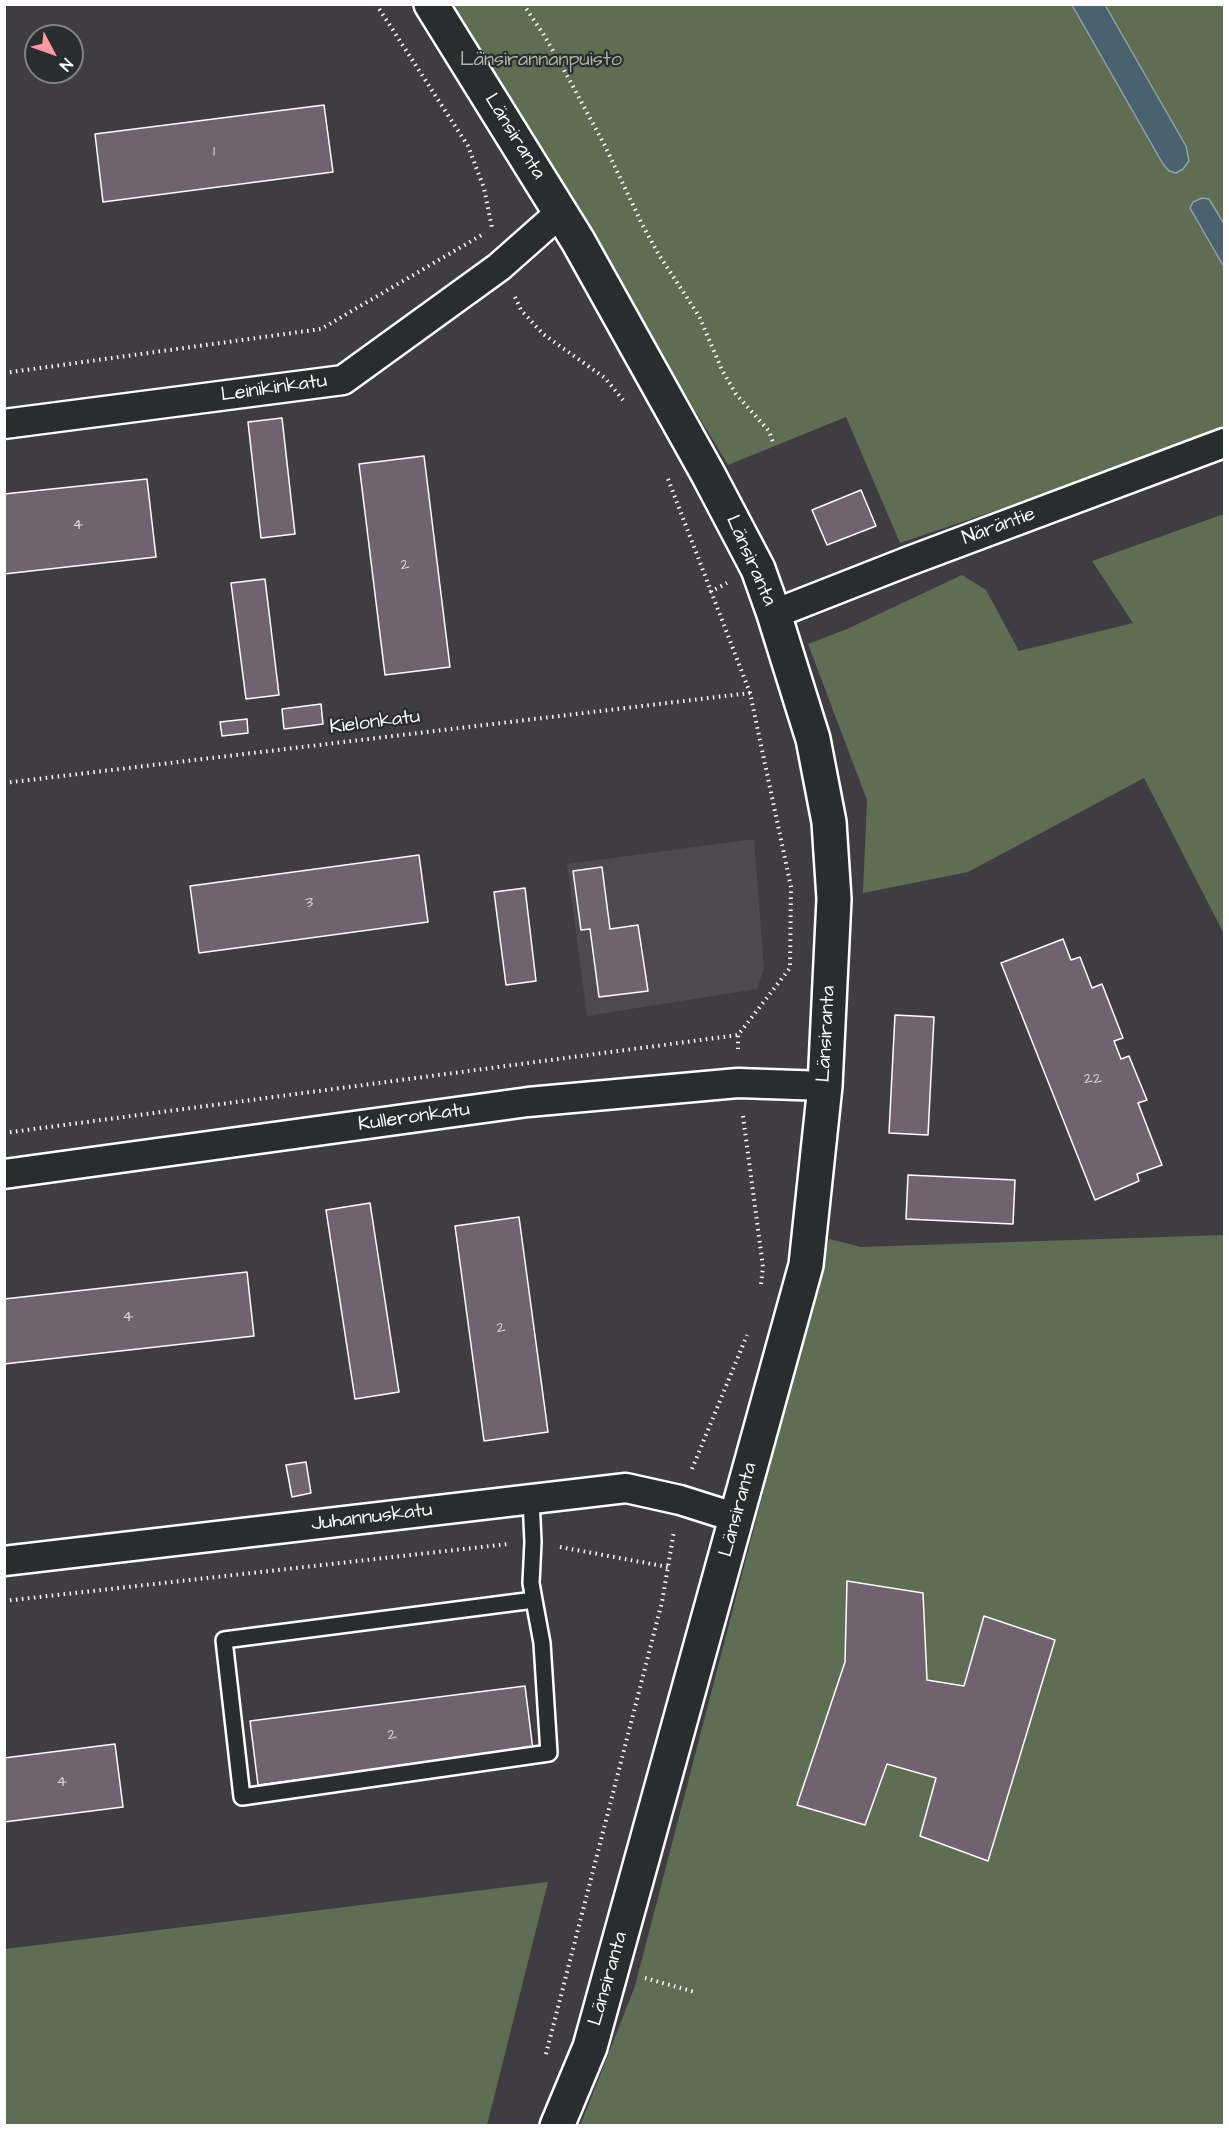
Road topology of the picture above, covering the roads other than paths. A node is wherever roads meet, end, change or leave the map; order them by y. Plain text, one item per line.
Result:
1 (431, 4) edge
2 (560, 213) junction
3 (4, 424) edge
4 (1224, 443) edge
5 (774, 614) junction
6 (825, 1086) junction
7 (4, 1173) edge
8 (531, 1499) junction
9 (737, 1518) junction
10 (4, 1561) edge
11 (534, 1600) junction
12 (557, 2126) edge

1 - 2 street, Länsiranta
2 - 3 street, Leinikinkatu
2 - 5 street, Länsiranta
4 - 5 street, Näräntie
5 - 6 street, Länsiranta
6 - 7 street, Kulleronkatu
6 - 9 street, Länsiranta
8 - 9 street, Juhannuskatu
8 - 10 street, Juhannuskatu
8 - 11 lane
9 - 12 street, Länsiranta
11 - 11 lane

